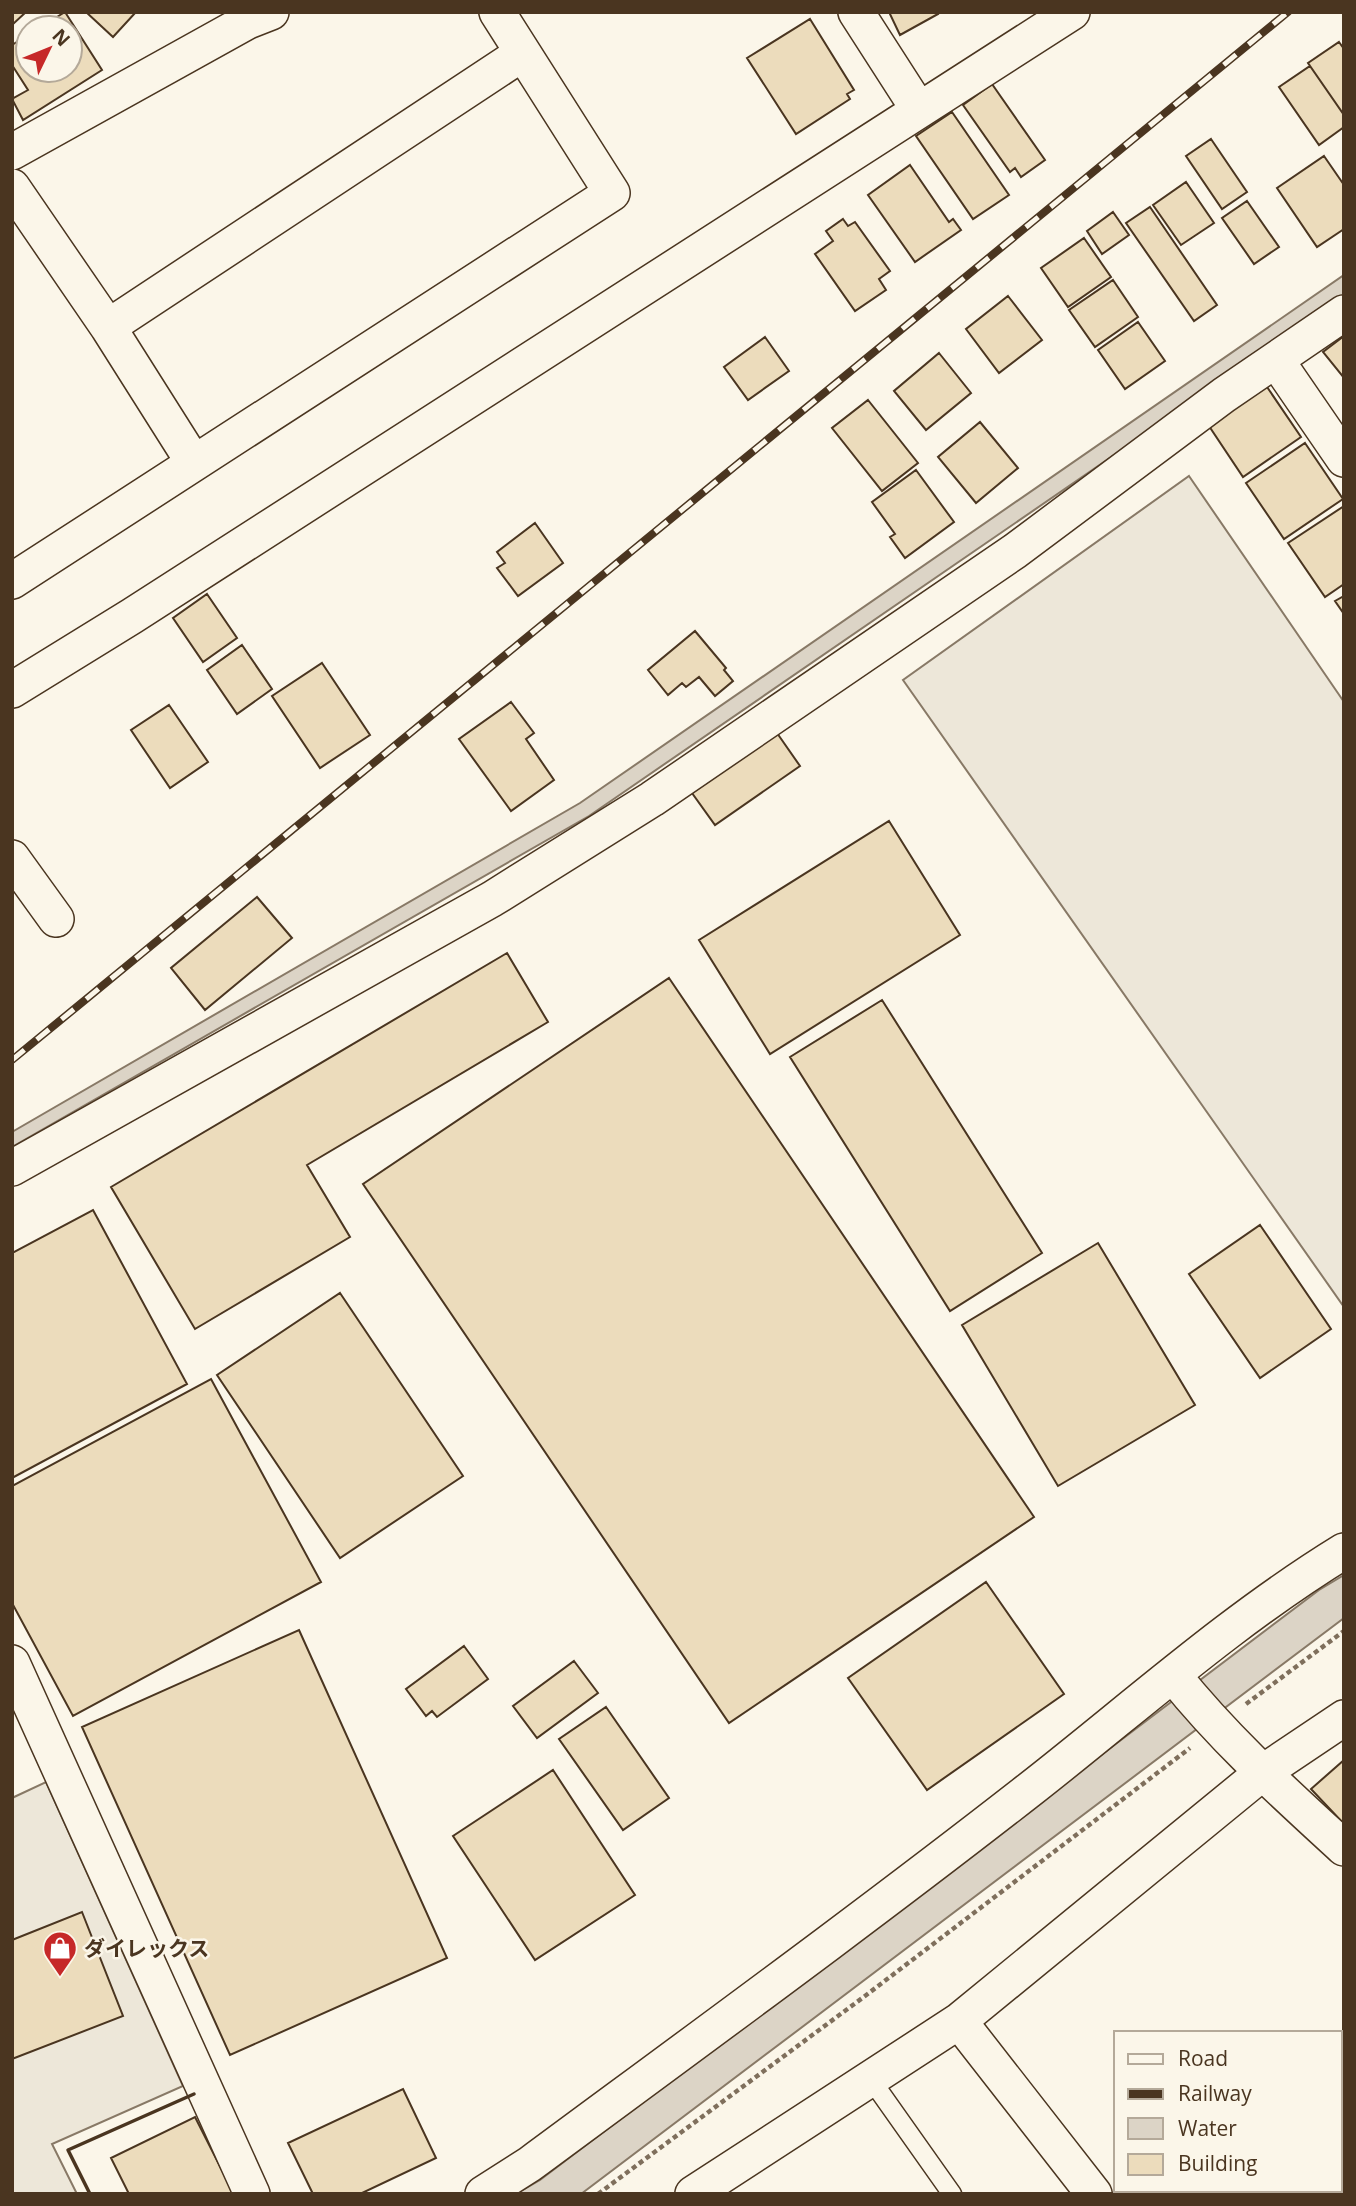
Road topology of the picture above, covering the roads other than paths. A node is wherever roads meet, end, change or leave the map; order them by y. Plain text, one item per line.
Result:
1 (271, 12) edge
2 (497, 12) edge
3 (856, 12) edge
4 (1072, 12) edge
5 (523, 53) junction
6 (919, 110) junction
7 (12, 152) edge
8 (12, 187) edge
9 (1344, 313) edge
10 (108, 327) junction
11 (1276, 360) junction
12 (1340, 444) edge
13 (194, 463) junction
14 (17, 567) edge
15 (12, 690) edge
16 (12, 858) edge
17 (56, 919) dead end
18 (12, 1168) edge
19 (1344, 1551) edge
20 (12, 1662) edge
21 (1179, 1683) junction
22 (1344, 1718) edge
23 (1262, 1773) junction
24 (1344, 1848) edge
25 (959, 2021) junction
26 (870, 2078) junction
27 (1092, 2193) edge
28 (253, 2194) edge
29 (483, 2194) edge
30 (693, 2194) edge
31 (952, 2194) edge

1 - 7 street
2 - 5 street
3 - 6 street
4 - 6 street
5 - 10 street
5 - 13 street
6 - 15 street
8 - 10 street
9 - 11 street
10 - 13 street
11 - 12 street
11 - 18 street
13 - 14 street
16 - 17 street
19 - 21 street
20 - 28 street
21 - 23 street
21 - 29 street
22 - 23 street
23 - 24 street
23 - 25 street
25 - 26 street
25 - 27 street
26 - 30 street
26 - 31 lane

